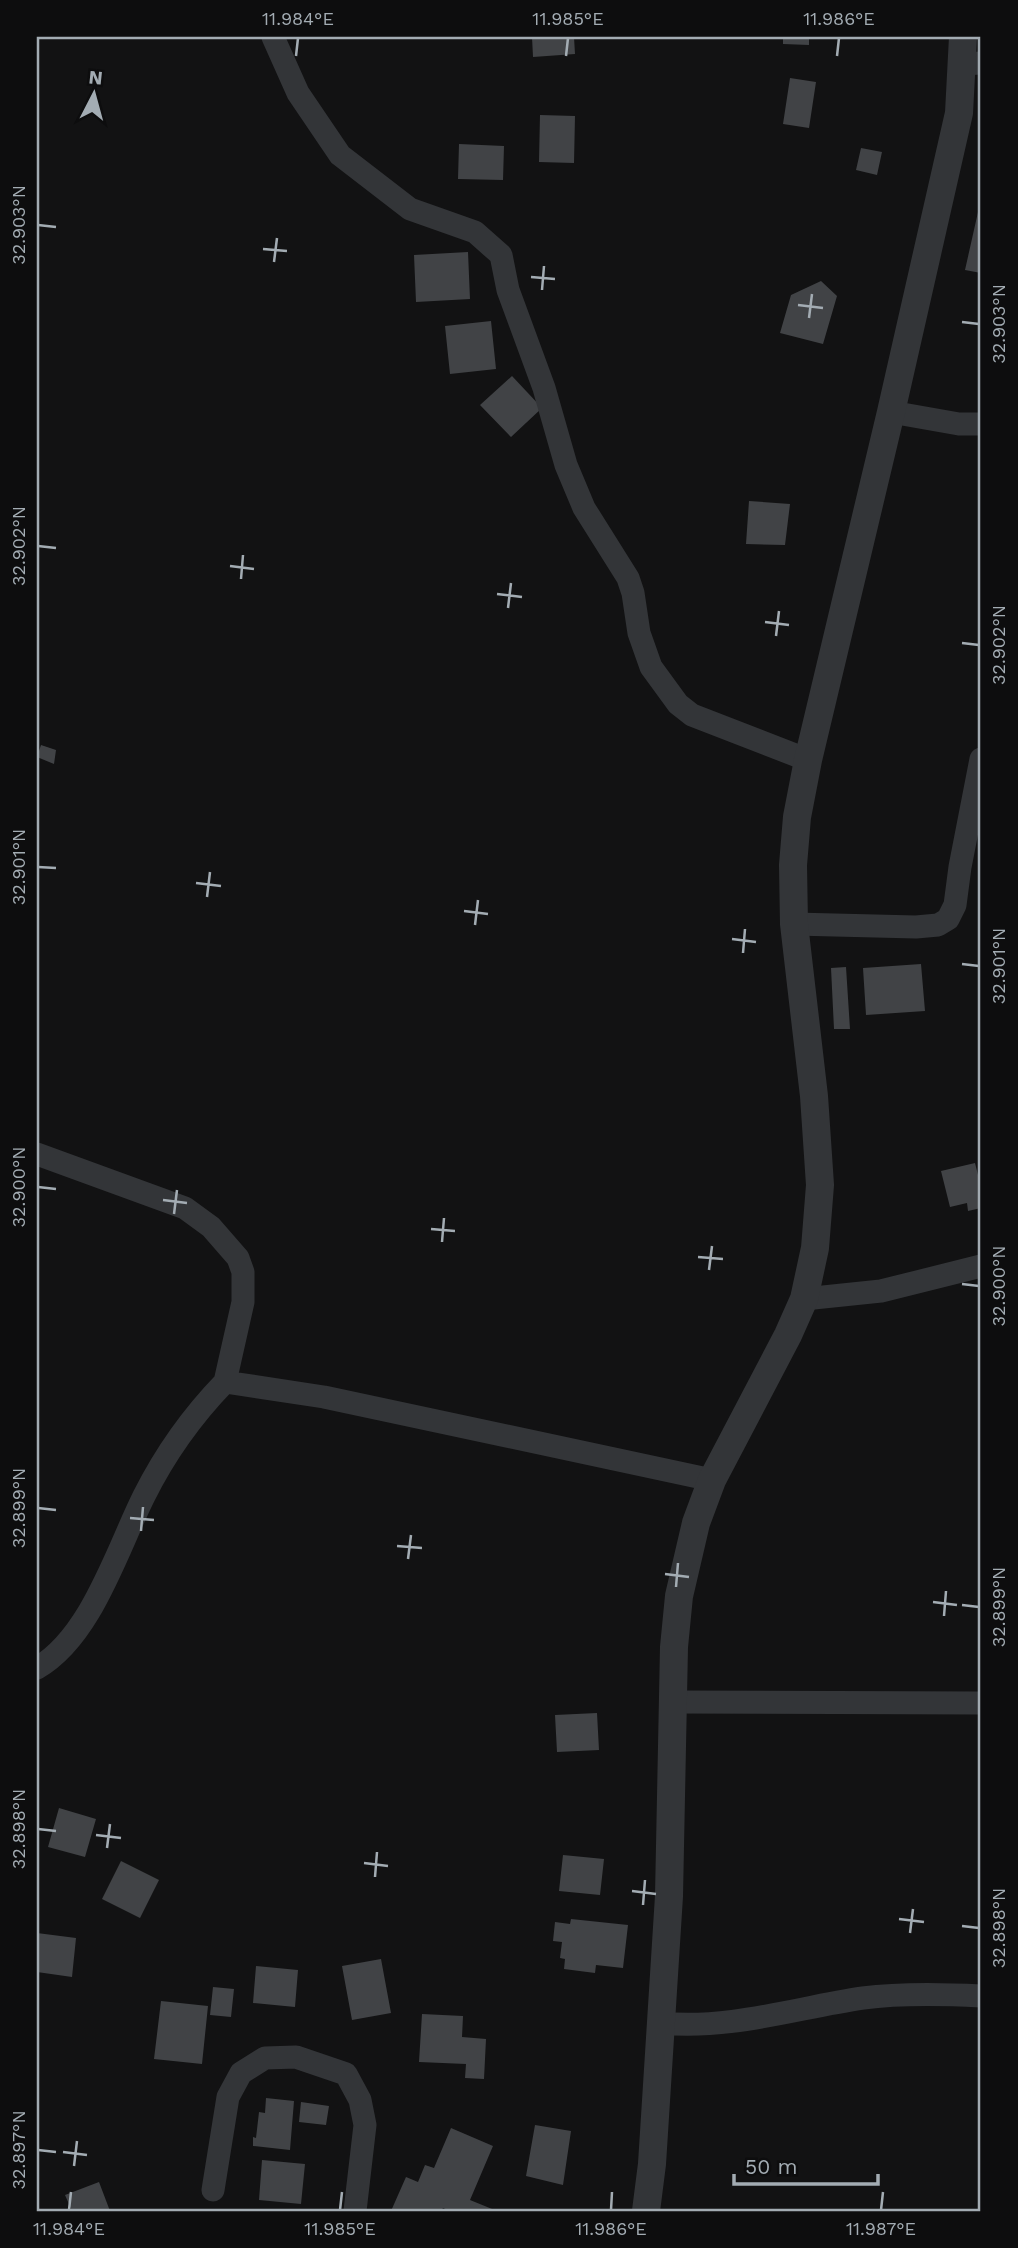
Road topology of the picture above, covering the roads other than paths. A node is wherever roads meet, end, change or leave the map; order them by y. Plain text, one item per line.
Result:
1 (273, 37) edge
2 (969, 55) edge
3 (891, 412) junction
4 (981, 424) edge
5 (981, 758) edge
6 (808, 760) junction
7 (793, 925) junction
8 (37, 1154) edge
9 (981, 1266) edge
10 (804, 1299) junction
11 (225, 1382) junction
12 (712, 1480) junction
13 (37, 1668) edge
14 (673, 1702) junction
15 (981, 1703) edge
16 (981, 1996) edge
17 (660, 2023) junction
18 (213, 2190) dead end
19 (355, 2211) edge
20 (646, 2211) edge

1 - 6 street
2 - 3 street
3 - 4 street
3 - 6 street
5 - 7 street
6 - 7 street
7 - 10 street
8 - 11 street
9 - 10 street
10 - 12 street
11 - 12 street
11 - 13 street
12 - 14 street
14 - 15 street
14 - 17 street
16 - 17 street
17 - 20 street
18 - 19 street

